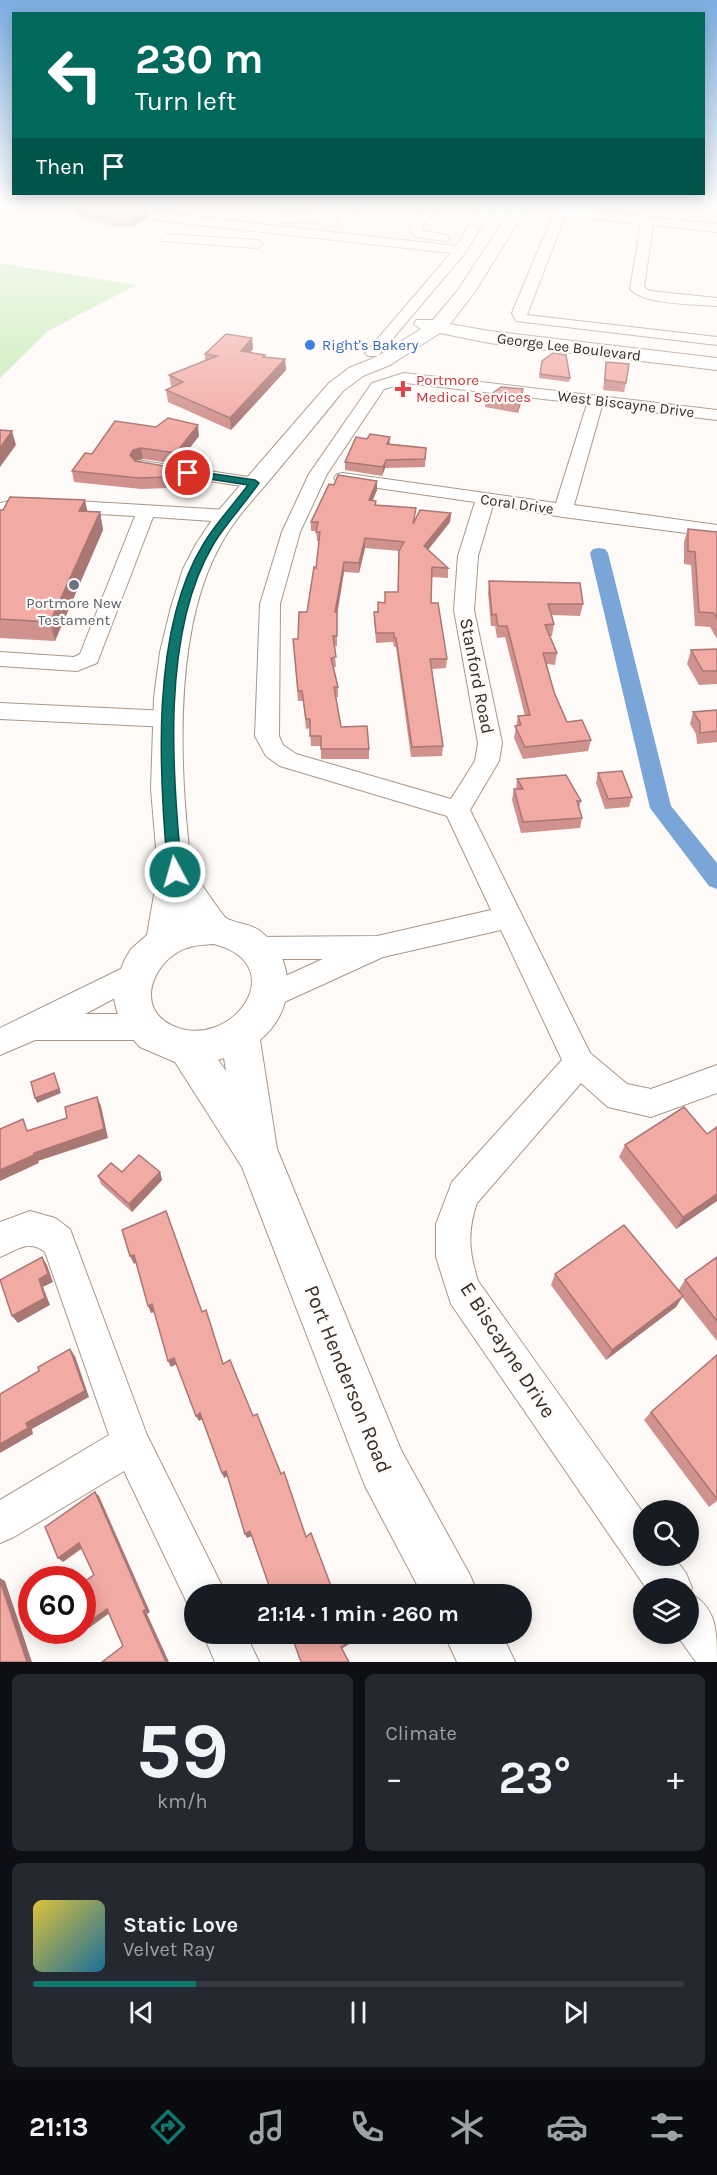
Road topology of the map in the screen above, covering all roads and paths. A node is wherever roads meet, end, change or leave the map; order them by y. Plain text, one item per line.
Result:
1 (436, 281) edge
2 (458, 281) edge
3 (485, 281) edge
4 (532, 281) edge
5 (638, 281) edge
6 (717, 302) edge
7 (472, 307) junction
8 (422, 322) junction
9 (717, 342) edge
10 (541, 344) junction
11 (371, 362) junction
12 (717, 364) edge
13 (596, 400) junction
14 (717, 416) edge
15 (143, 466) edge
16 (318, 474) junction
17 (255, 483) junction
18 (485, 500) junction
19 (0, 509) edge
20 (563, 511) junction
21 (146, 512) junction
22 (227, 516) junction
23 (717, 531) edge
24 (0, 659) edge
25 (0, 711) edge
26 (168, 719) junction
27 (457, 810) junction
28 (175, 872) junction
29 (508, 917) junction
30 (214, 930) junction
31 (164, 942) junction
32 (377, 947) junction
33 (256, 948) junction
34 (135, 974) junction
35 (270, 997) junction
36 (143, 1026) junction
37 (32, 1027) junction
38 (240, 1035) junction
39 (0, 1042) edge
40 (188, 1048) junction
41 (579, 1062) junction
42 (717, 1079) edge
43 (259, 1156) junction
44 (0, 1240) edge
45 (132, 1444) junction
46 (0, 1523) edge
47 (633, 1534) edge
48 (200, 1584) edge
49 (446, 1584) edge
50 (699, 1630) edge
51 (229, 1644) edge
52 (477, 1644) edge
53 (717, 1655) edge
54 (237, 1662) edge
55 (487, 1662) edge

1 - 8 street
2 - 8 main road
3 - 7 main road
4 - 9 street
5 - 6 street
7 - 8 main road
7 - 10 main road
8 - 10 main road, George Lee Boulevard
8 - 11 main road
8 - 11 street
10 - 11 main road
10 - 12 main road, George Lee Boulevard
11 - 17 main road
13 - 14 street, West Biscayne Drive
13 - 16 street, West Biscayne Drive
13 - 20 street
15 - 17 street
16 - 18 street, Coral Drive
16 - 27 street
17 - 22 main road
18 - 20 street, Coral Drive
18 - 27 street, Stanford Road
19 - 21 street
20 - 23 street, Coral Drive
21 - 22 street
21 - 24 street
22 - 26 main road
25 - 26 street
26 - 28 main road
27 - 29 street
28 - 30 main road
28 - 31 main road
29 - 32 street
29 - 41 street
30 - 31 main road
30 - 33 main road
31 - 34 main road
32 - 33 street
32 - 35 street
33 - 35 main road
34 - 36 main road
34 - 37 street
35 - 38 main road
36 - 37 street
36 - 40 main road
37 - 39 street
38 - 40 main road
38 - 43 main road, Port Henderson Road
40 - 43 main road, Port Henderson Road
41 - 42 street
41 - 47 street, E Biscayne Drive
43 - 49 main road, Port Henderson Road
44 - 45 street
45 - 46 street
45 - 48 street
50 - 53 street
51 - 54 street
52 - 55 main road

